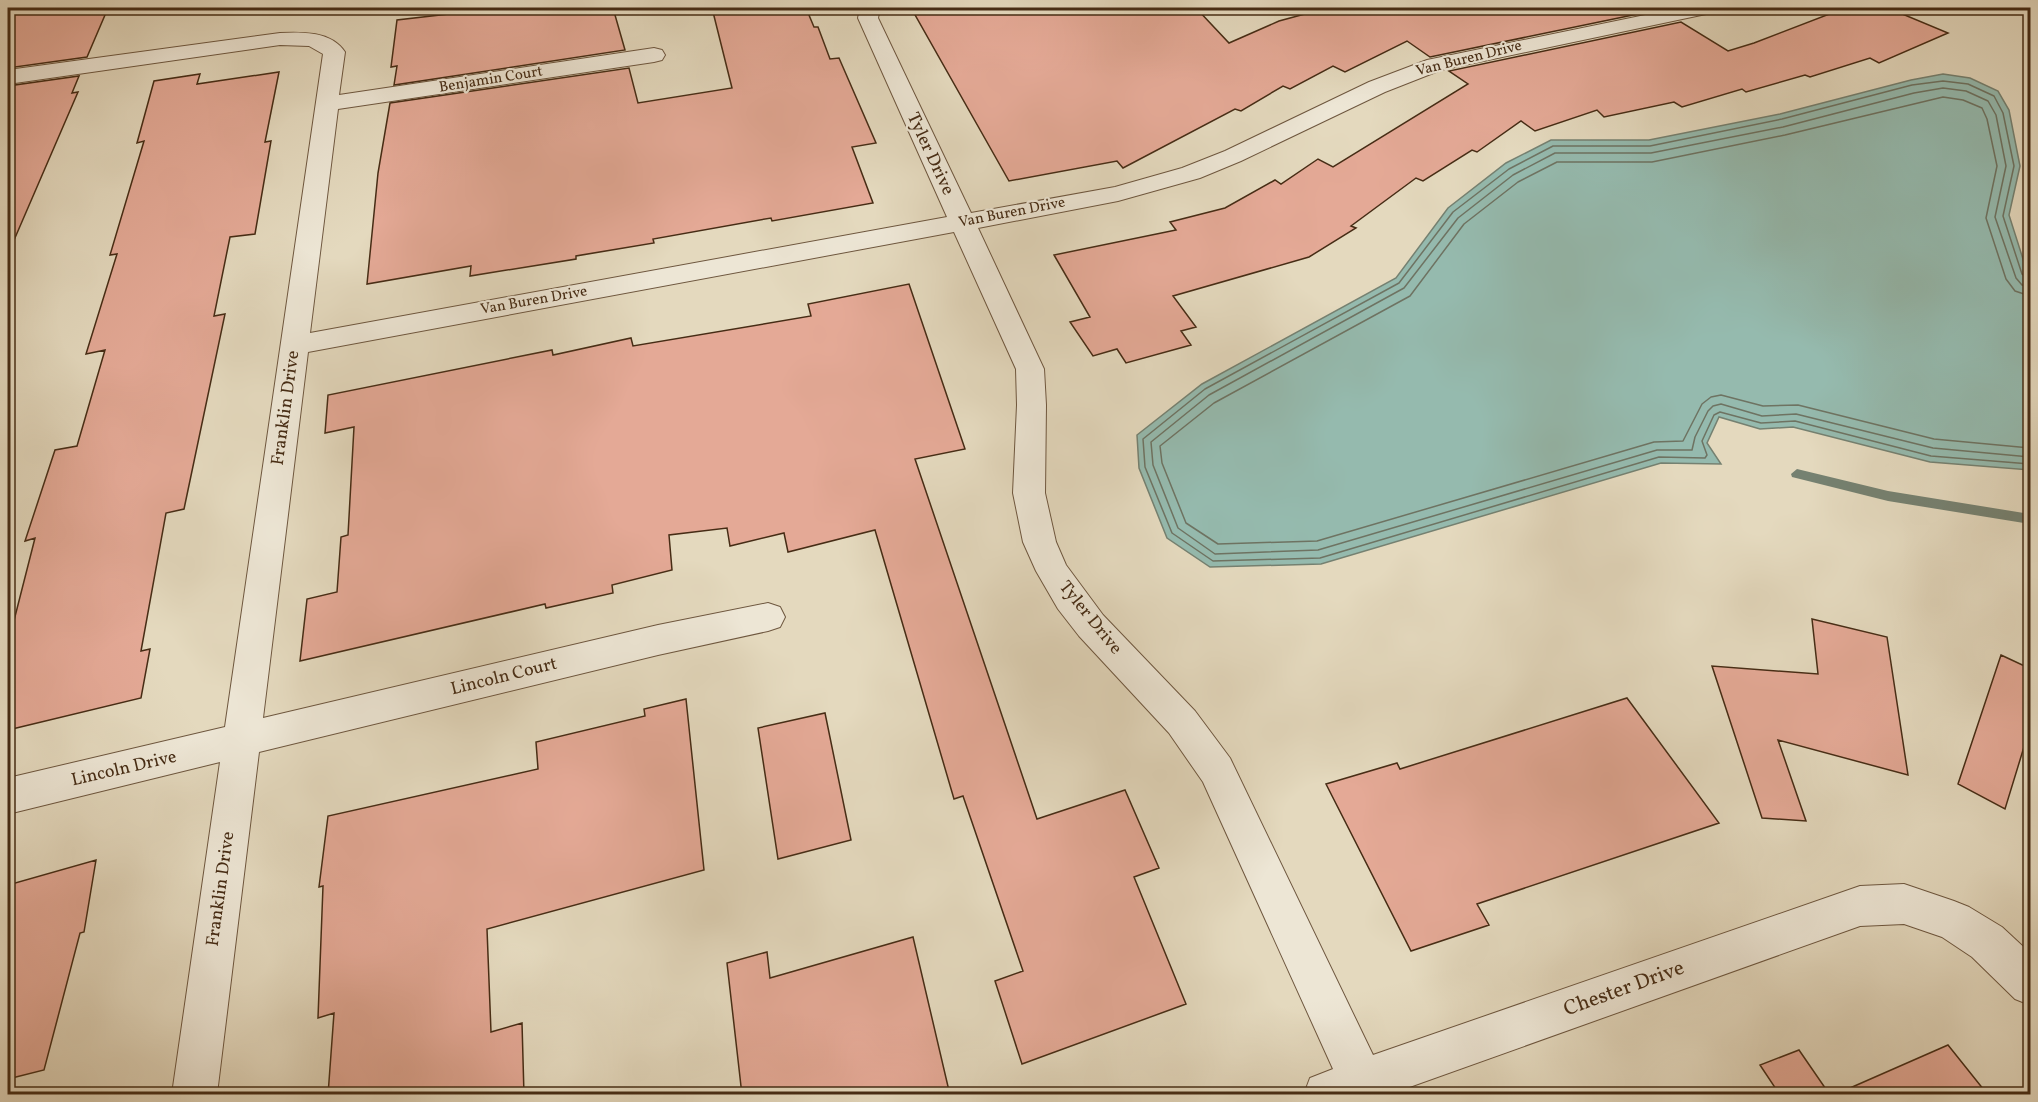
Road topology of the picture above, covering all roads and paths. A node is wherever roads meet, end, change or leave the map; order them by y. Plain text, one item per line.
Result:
1 (870, 8) edge
2 (1706, 8) edge
3 (654, 55) dead end
4 (8, 77) edge
5 (328, 104) junction
6 (962, 223) junction
7 (295, 345) junction
8 (768, 618) dead end
9 (241, 741) junction
10 (8, 796) edge
11 (2031, 984) edge
12 (1352, 1090) edge
13 (194, 1095) edge

1 - 6 street, Tyler Drive
2 - 6 street, Van Buren Drive
3 - 5 street, Benjamin Court
4 - 5 street, Franklin Drive
5 - 7 street, Franklin Drive
6 - 7 street, Van Buren Drive
6 - 12 street, Tyler Drive
7 - 9 street, Franklin Drive
8 - 9 street, Lincoln Court
9 - 10 street, Lincoln Drive
9 - 13 street, Franklin Drive
11 - 12 street, Chester Drive

